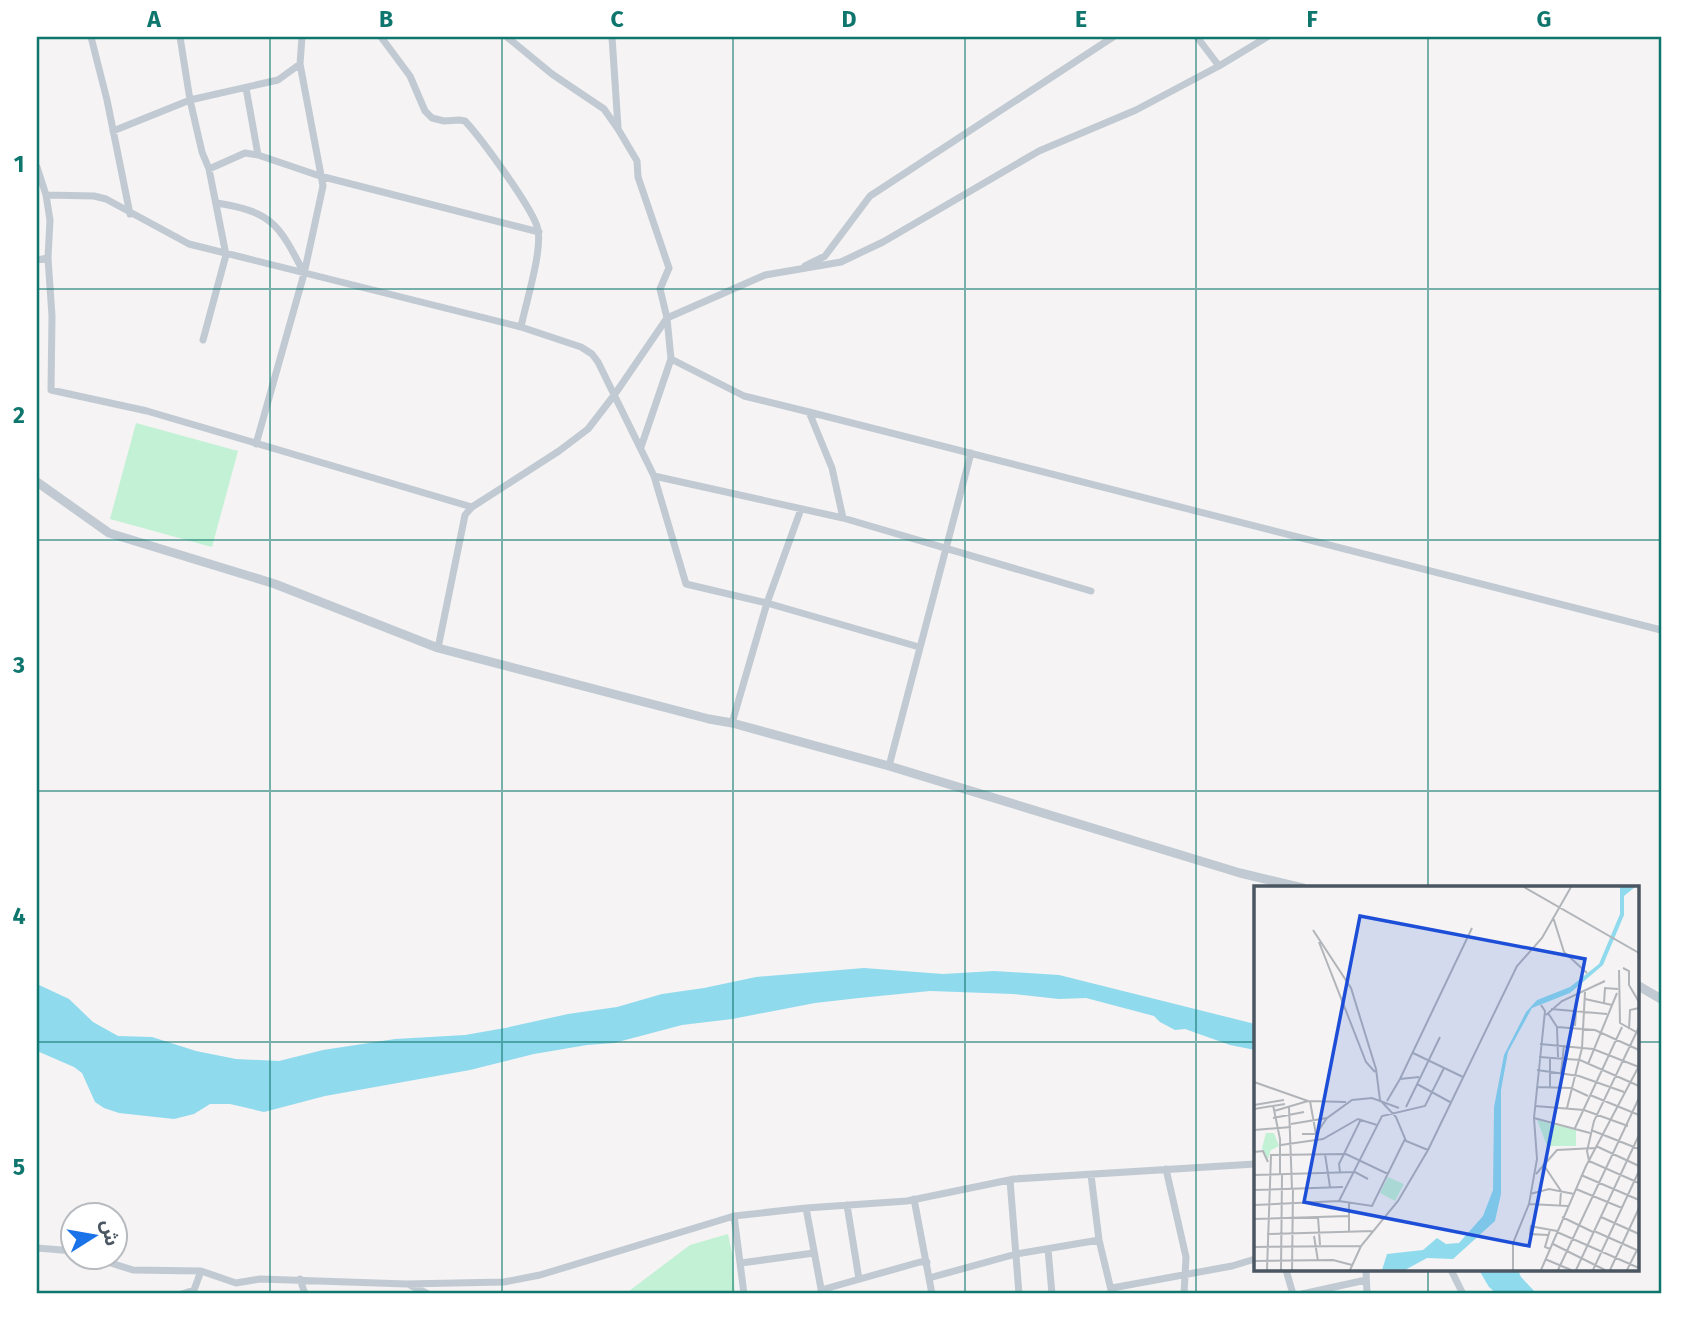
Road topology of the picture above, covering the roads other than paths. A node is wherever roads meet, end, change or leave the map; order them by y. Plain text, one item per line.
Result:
1 (91, 37) edge
2 (180, 37) edge
3 (302, 37) edge
4 (381, 37) edge
5 (506, 37) edge
6 (612, 37) edge
7 (1113, 37) edge
8 (1197, 37) edge
9 (1268, 37) edge
10 (300, 64) junction
11 (1219, 66) junction
12 (246, 89) junction
13 (190, 100) junction
14 (618, 129) junction
15 (113, 131) junction
16 (258, 155) junction
17 (37, 167) edge
18 (209, 169) junction
19 (320, 176) junction
20 (46, 195) junction
21 (217, 203) junction
22 (130, 214) junction
23 (539, 232) junction
24 (226, 255) junction
25 (48, 258) junction
26 (37, 260) edge
27 (796, 270) junction
28 (304, 274) junction
29 (667, 318) junction
30 (521, 327) junction
31 (203, 340) dead end
32 (671, 359) junction
33 (615, 394) junction
34 (809, 412) junction
35 (256, 444) junction
36 (641, 447) junction
37 (971, 453) junction
38 (654, 476) junction
39 (37, 482) edge
40 (472, 507) junction
41 (801, 509) junction
42 (843, 519) junction
43 (947, 547) junction
44 (1091, 591) dead end
45 (767, 603) junction
46 (1661, 630) edge
47 (919, 647) junction
48 (438, 648) junction
49 (732, 723) junction
50 (889, 766) junction
51 (1295, 886) edge
52 (1638, 986) edge
53 (1661, 999) edge
54 (1254, 1164) edge
55 (1166, 1169) junction
56 (1091, 1175) junction
57 (1010, 1180) junction
58 (914, 1199) junction
59 (847, 1205) junction
60 (806, 1208) junction
61 (734, 1216) junction
62 (1099, 1240) junction
63 (37, 1248) edge
64 (1048, 1249) junction
65 (60, 1250) edge
66 (814, 1253) junction
67 (1016, 1255) junction
68 (1254, 1259) edge
69 (927, 1262) junction
70 (741, 1263) junction
71 (130, 1269) edge
72 (201, 1271) junction
73 (1287, 1272) edge
74 (1366, 1272) edge
75 (1452, 1272) edge
76 (1185, 1274) junction
77 (929, 1278) junction
78 (300, 1279) junction
79 (859, 1279) junction
80 (1366, 1280) junction
81 (236, 1283) junction
82 (406, 1284) junction
83 (1112, 1291) edge
84 (821, 1292) edge
85 (182, 1294) edge
86 (238, 1294) edge
87 (305, 1294) edge
88 (428, 1294) edge
89 (744, 1294) edge
90 (932, 1294) edge
91 (1019, 1294) edge
92 (1052, 1294) edge
93 (1184, 1294) edge
94 (1293, 1294) edge
95 (1302, 1294) edge
96 (1367, 1294) edge
97 (1463, 1294) edge

1 - 15 street
2 - 13 street
3 - 10 street
4 - 23 street
5 - 14 street
6 - 14 street
7 - 27 street
8 - 11 street
9 - 11 street
10 - 12 street
10 - 19 street
11 - 27 street
12 - 13 street
12 - 16 street
13 - 15 street
13 - 18 street
14 - 29 street
15 - 22 street
16 - 18 street
16 - 19 street
17 - 20 street
18 - 21 street
19 - 23 street
19 - 28 street
20 - 22 street
20 - 25 street
21 - 24 street
21 - 28 street
22 - 24 street
23 - 30 street
24 - 28 street
24 - 31 street
25 - 26 street
25 - 35 street
27 - 29 street
28 - 30 street
28 - 35 street
29 - 32 street
29 - 33 street
30 - 33 street
32 - 34 street
32 - 36 street
33 - 36 street
33 - 40 street
34 - 37 street
34 - 42 street
35 - 40 street
36 - 38 street
37 - 43 street
37 - 46 street
38 - 41 street
38 - 45 street
39 - 48 street
40 - 48 street
41 - 42 street
41 - 45 street
42 - 43 street
43 - 44 street
43 - 47 street
45 - 47 street
45 - 49 street
47 - 50 street
48 - 49 street
49 - 50 street
50 - 51 street
52 - 53 street
54 - 55 street
55 - 56 street
55 - 76 street
56 - 57 street
56 - 62 street
57 - 58 street
57 - 67 street
58 - 59 street
58 - 69 street
59 - 60 street
59 - 79 street
60 - 61 street
60 - 66 street
61 - 70 street
61 - 82 street
62 - 64 street
62 - 83 street
63 - 65 street
64 - 67 street
64 - 92 street
66 - 70 street
66 - 84 street
67 - 77 street
67 - 91 street
68 - 76 street
69 - 77 street
69 - 79 street
70 - 89 street
71 - 72 street
72 - 81 street
72 - 85 street
73 - 94 street
74 - 80 street
75 - 97 street
76 - 83 street
76 - 93 street
77 - 90 street
78 - 81 street
78 - 82 street
78 - 87 street
79 - 84 street
80 - 95 street
80 - 96 street
81 - 86 street
82 - 88 street

